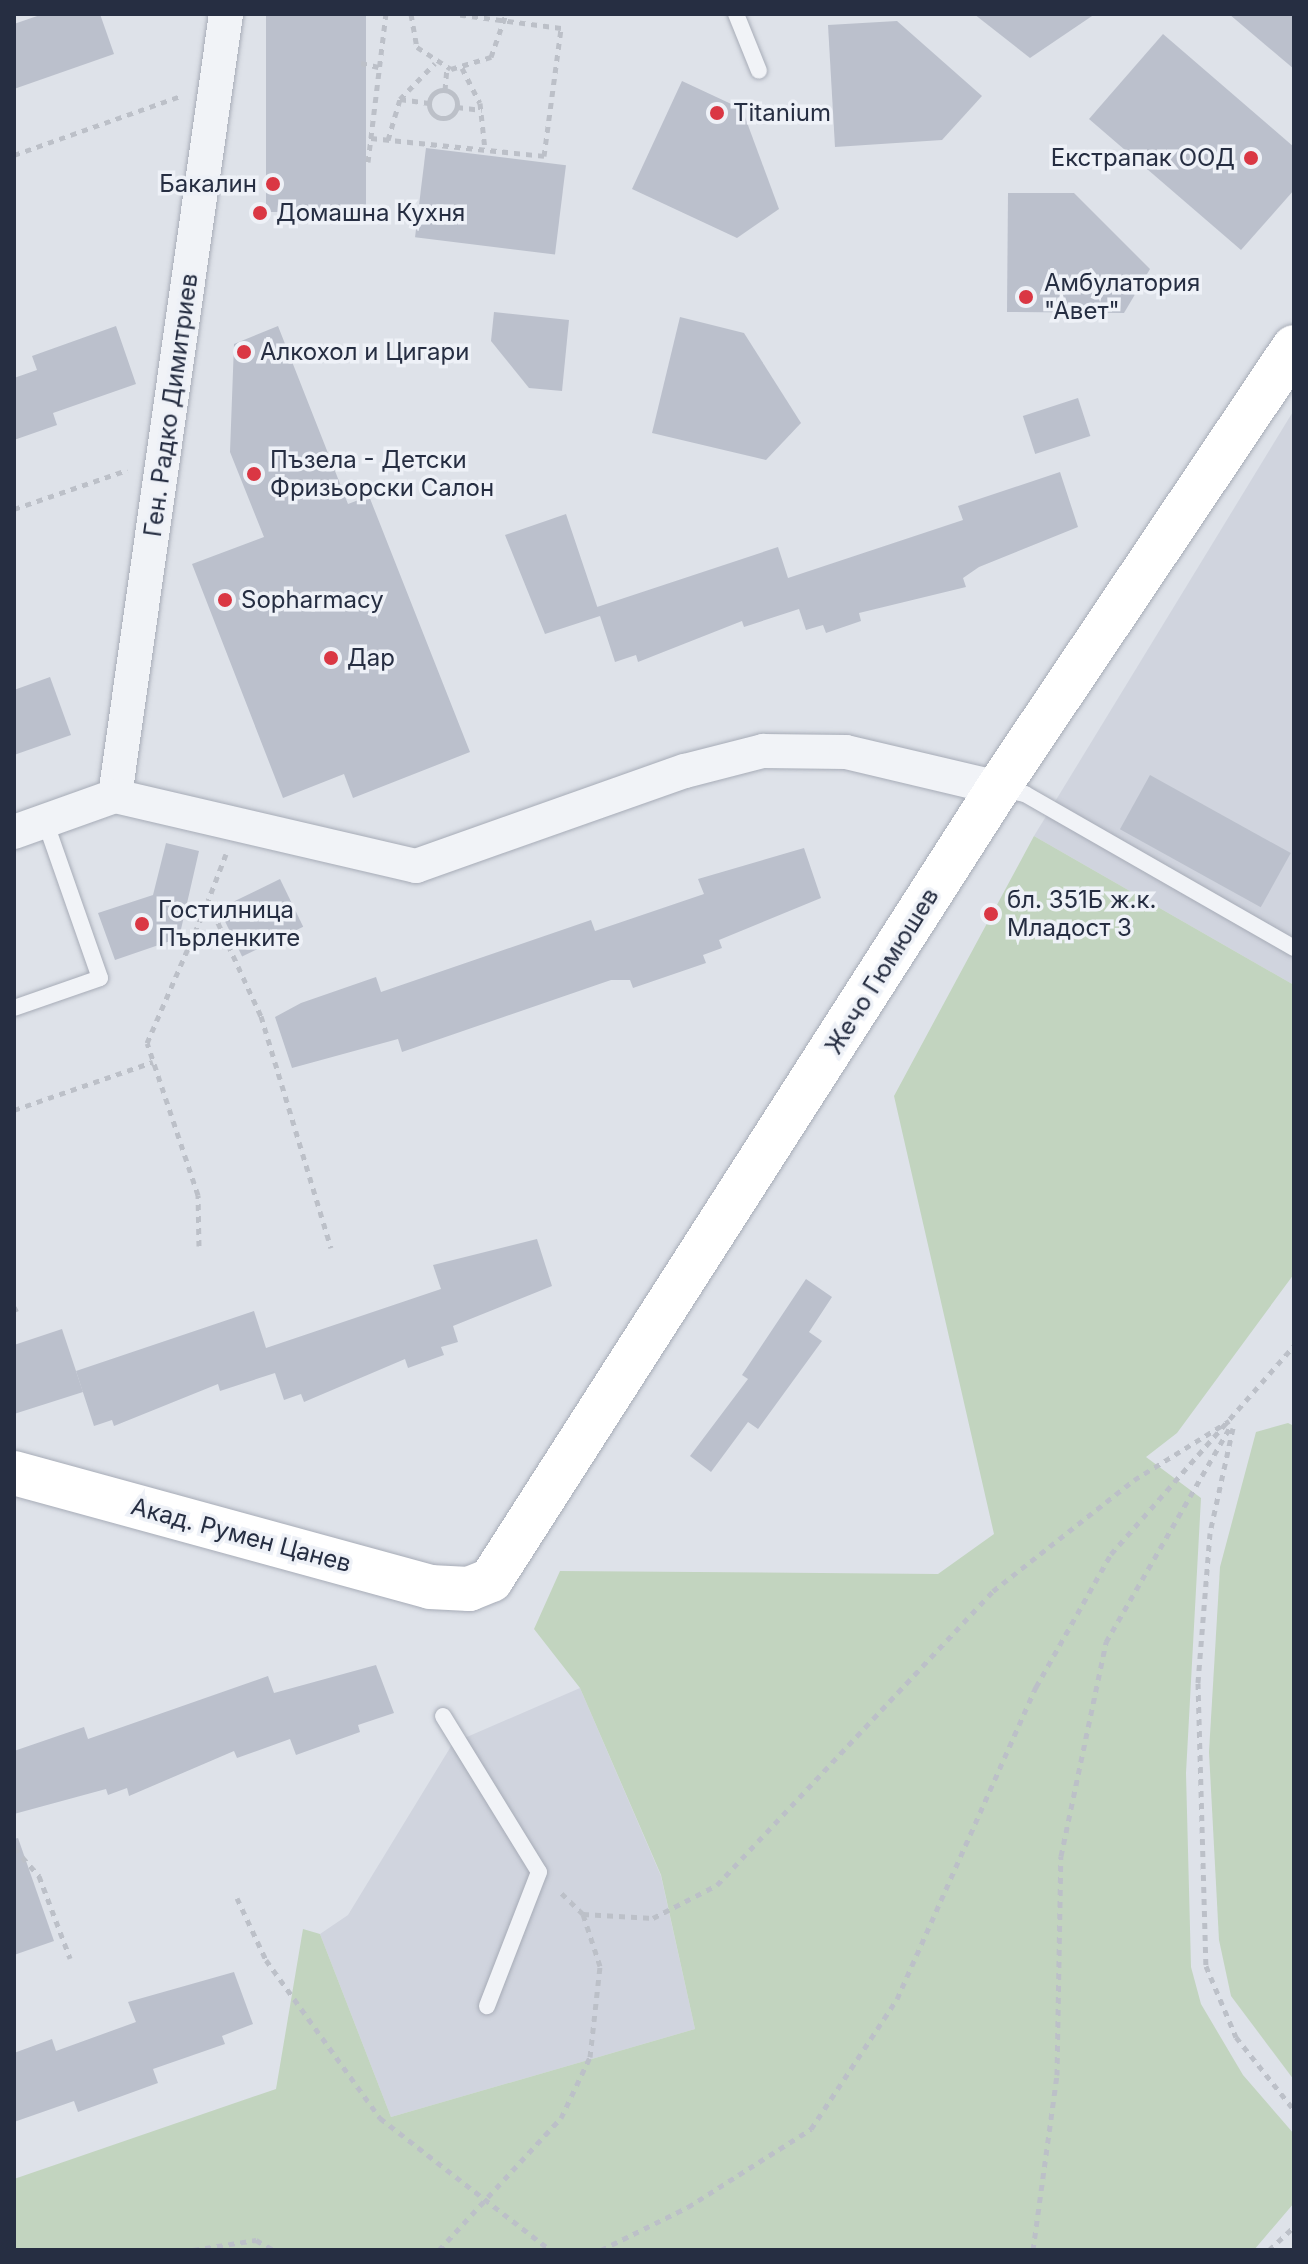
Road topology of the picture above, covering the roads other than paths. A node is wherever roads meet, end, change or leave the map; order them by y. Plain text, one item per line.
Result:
1 (226, 14) edge
2 (736, 14) edge
3 (759, 71) dead end
4 (1294, 347) edge
5 (998, 788) junction
6 (115, 796) junction
7 (29, 826) edge
8 (1294, 948) edge
9 (14, 1008) edge
10 (14, 1473) edge
11 (469, 1589) joint
12 (443, 1716) dead end
13 (487, 2006) dead end

1 - 6 street, Ген. Радко Димитриев
2 - 3 lane
4 - 5 street, Жечо Гюмюшев
5 - 6 street
5 - 8 lane
5 - 11 street, Жечо Гюмюшев
6 - 7 street
7 - 9 lane
10 - 11 street, Акад. Румен Цанев
12 - 13 lane

